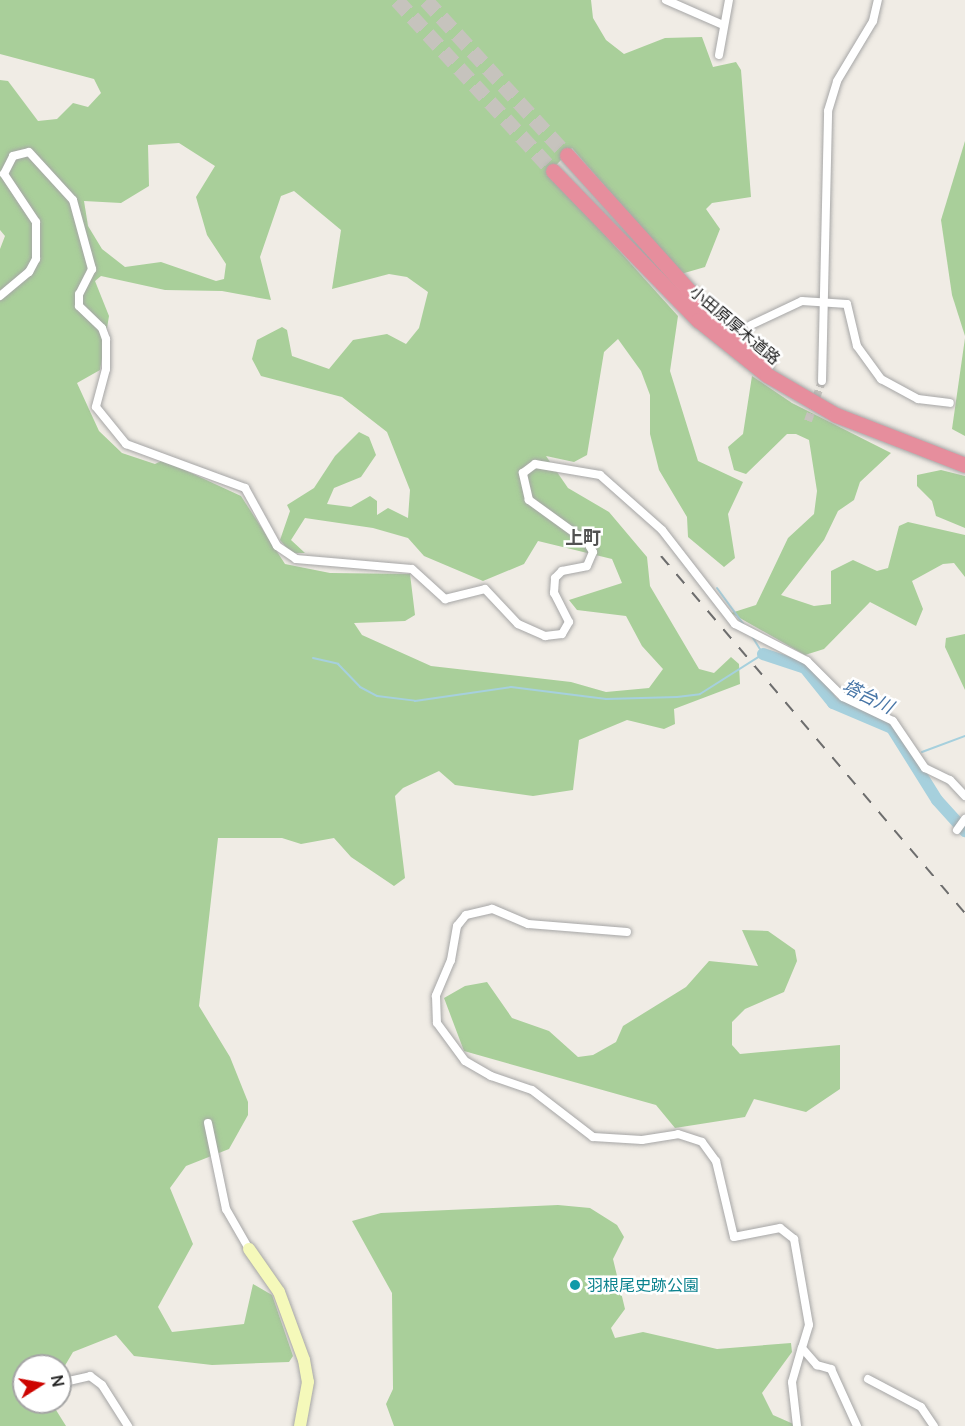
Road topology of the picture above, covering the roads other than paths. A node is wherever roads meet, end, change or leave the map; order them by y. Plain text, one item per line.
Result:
1 (666, 0) edge
2 (729, 0) edge
3 (878, 0) edge
4 (723, 25) junction
5 (719, 55) dead end
6 (567, 155) tunnel mouth
7 (554, 171) tunnel mouth
8 (0, 296) edge
9 (824, 302) junction
10 (751, 325) dead end
11 (822, 381) tunnel mouth
12 (950, 403) dead end
13 (965, 456) edge
14 (965, 465) edge
15 (965, 796) edge
16 (627, 932) dead end
17 (208, 1123) dead end
18 (249, 1249) joint
19 (802, 1348) junction
20 (868, 1379) dead end
21 (72, 1380) edge
22 (128, 1426) edge
23 (300, 1426) edge
24 (798, 1426) edge
25 (857, 1426) edge
26 (933, 1426) edge

1 - 4 street
2 - 4 street
3 - 9 street
4 - 5 street
6 - 13 highway, 小田原厚木道路
7 - 14 highway, 小田原厚木道路
8 - 15 street
9 - 10 street
9 - 11 street
9 - 12 street
16 - 19 street
17 - 18 street
18 - 23 street
19 - 24 street
19 - 25 street
20 - 26 street
21 - 22 street

